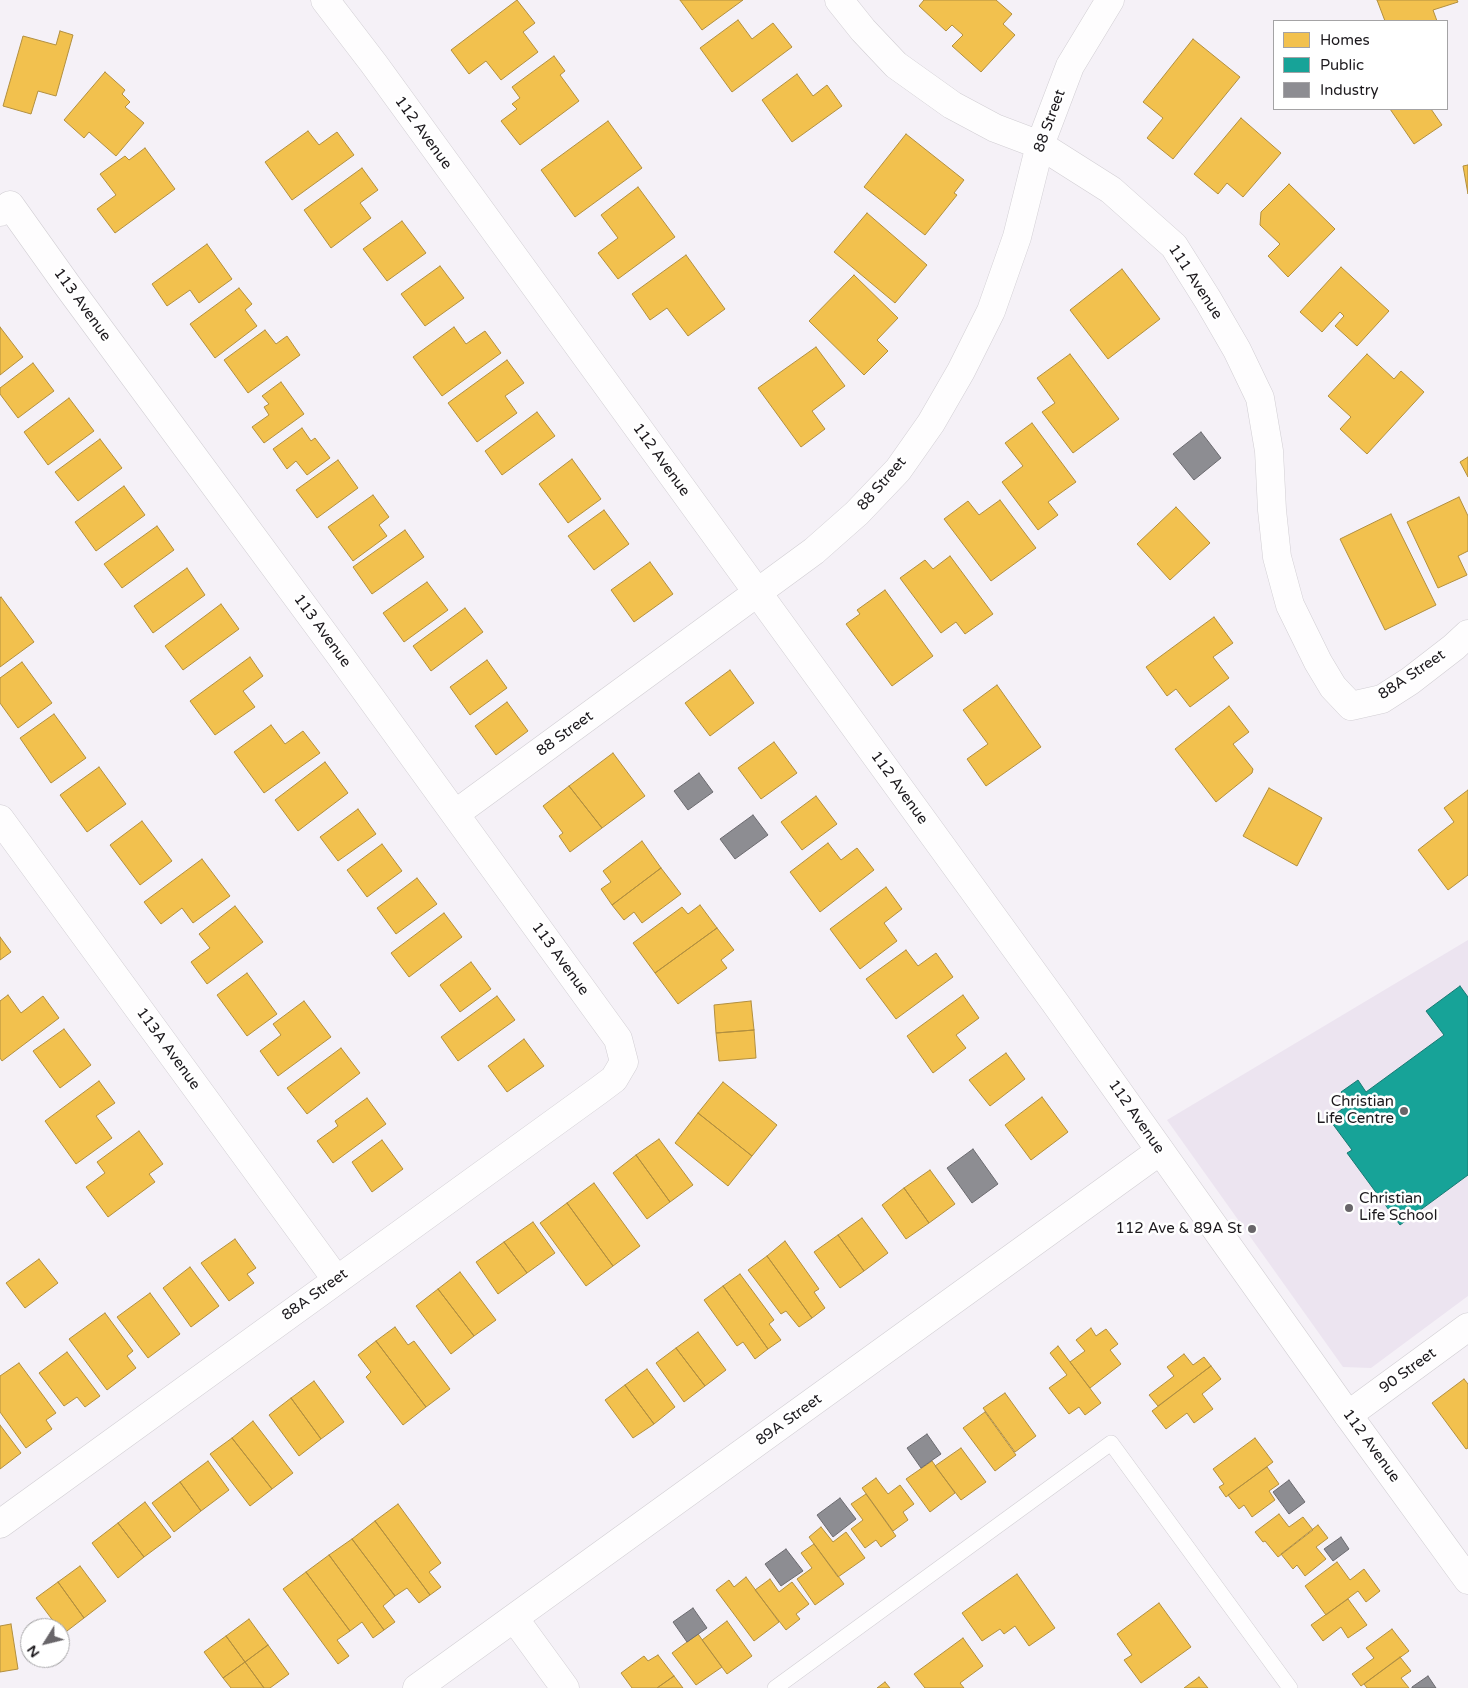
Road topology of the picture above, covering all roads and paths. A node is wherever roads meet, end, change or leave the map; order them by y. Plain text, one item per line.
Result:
1 (325, 0) edge
2 (839, 0) edge
3 (1110, 0) edge
4 (1040, 146) junction
5 (5, 209) edge
6 (758, 593) junction
7 (1468, 634) edge
8 (1352, 706) joint
9 (455, 814) junction
10 (0, 820) edge
11 (624, 1062) joint
12 (1160, 1151) junction
13 (336, 1279) junction
14 (1468, 1327) edge
15 (1348, 1415) junction
16 (0, 1524) edge
17 (1468, 1580) edge
18 (514, 1618) junction
19 (417, 1688) edge
20 (565, 1688) edge
21 (775, 1688) edge
22 (1290, 1688) edge

1 - 6 street, 112 Avenue
2 - 4 street, 111 Avenue
3 - 4 street, 88 Street
4 - 6 street, 88 Street
4 - 8 street, 111 Avenue
5 - 9 street, 113 Avenue
6 - 9 street, 88 Street
6 - 12 street, 112 Avenue
7 - 8 street, 88A Street
9 - 11 street, 113 Avenue
10 - 13 street, 113A Avenue
11 - 13 street, 88A Street
12 - 15 street, 112 Avenue
12 - 18 street, 89A Street
13 - 16 street, 88A Street
14 - 15 street, 90 Street
15 - 17 street, 112 Avenue
18 - 19 street, 89A Street
18 - 20 street
21 - 22 lane

